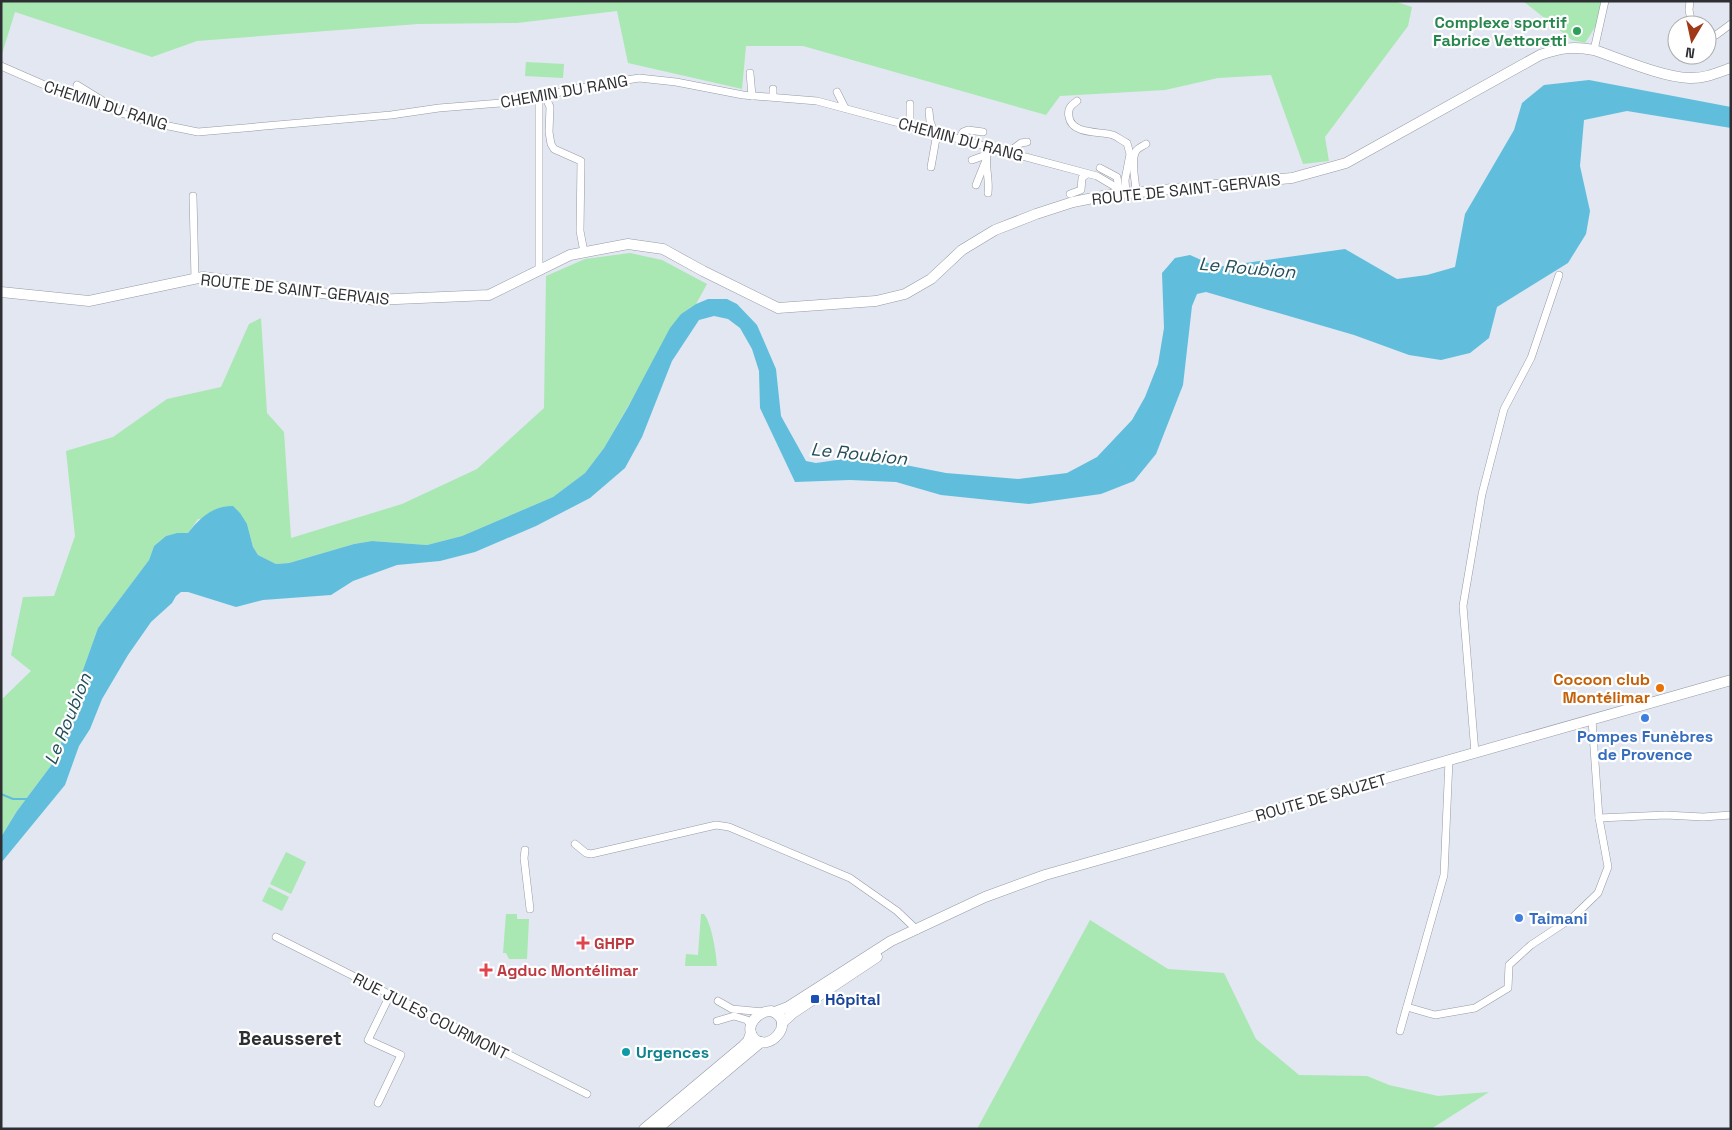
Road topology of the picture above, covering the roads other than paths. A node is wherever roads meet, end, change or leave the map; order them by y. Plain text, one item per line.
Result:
1 (1605, 1) edge
2 (1690, 1) edge
3 (1690, 15) edge
4 (1731, 24) edge
5 (1717, 35) edge
6 (1594, 50) junction
7 (1, 66) edge
8 (1731, 68) edge
9 (750, 73) dead end
10 (76, 85) dead end
11 (772, 88) dead end
12 (837, 92) dead end
13 (752, 96) junction
14 (542, 97) junction
15 (773, 98) junction
16 (1077, 101) dead end
17 (910, 104) dead end
18 (845, 108) junction
19 (929, 111) dead end
20 (122, 114) junction
21 (910, 126) junction
22 (936, 132) junction
23 (983, 132) dead end
24 (960, 139) junction
25 (1027, 142) dead end
26 (1146, 144) dead end
27 (989, 147) junction
28 (1009, 152) junction
29 (986, 158) junction
30 (972, 160) dead end
31 (931, 167) dead end
32 (1100, 168) dead end
33 (1087, 174) junction
34 (976, 185) dead end
35 (1126, 192) junction
36 (988, 193) dead end
37 (1070, 194) dead end
38 (193, 196) dead end
39 (584, 252) junction
40 (539, 270) junction
41 (1559, 275) dead end
42 (195, 279) junction
43 (1, 292) edge
44 (1731, 680) edge
45 (1592, 720) junction
46 (1475, 753) junction
47 (1449, 760) junction
48 (1731, 816) edge
49 (1599, 818) junction
50 (574, 844) dead end
51 (525, 850) dead end
52 (530, 909) dead end
53 (917, 930) junction
54 (276, 937) dead end
55 (390, 995) junction
56 (718, 1001) dead end
57 (1407, 1007) junction
58 (770, 1012) junction
59 (716, 1021) dead end
60 (782, 1023) junction
61 (751, 1029) junction
62 (1400, 1031) dead end
63 (761, 1042) junction
64 (587, 1094) dead end
65 (378, 1102) dead end
66 (644, 1129) edge
67 (657, 1129) edge

1 - 6 street
2 - 3 street
4 - 5 street
6 - 8 street, ROUTE DE SAINT-GERVAIS
6 - 35 street, ROUTE DE SAINT-GERVAIS
7 - 20 street, CHEMIN DU RANG
9 - 13 street
10 - 20 street
11 - 15 street
12 - 18 street
13 - 14 street, CHEMIN DU RANG
13 - 15 street, CHEMIN DU RANG
14 - 20 street, CHEMIN DU RANG
14 - 39 street
14 - 40 street
15 - 18 street, CHEMIN DU RANG
16 - 35 street
17 - 21 street
18 - 21 street, CHEMIN DU RANG
19 - 22 street
21 - 22 street, CHEMIN DU RANG
22 - 24 street, CHEMIN DU RANG
22 - 31 street
23 - 24 street
24 - 27 street, CHEMIN DU RANG
25 - 28 street
26 - 35 street
27 - 28 street, CHEMIN DU RANG
27 - 29 street
28 - 33 street, CHEMIN DU RANG
29 - 30 street
29 - 34 street
29 - 36 street
32 - 35 street
33 - 35 street, CHEMIN DU RANG
33 - 37 street
35 - 39 street, ROUTE DE SAINT-GERVAIS
38 - 42 street
39 - 40 street, ROUTE DE SAINT-GERVAIS
40 - 42 street, ROUTE DE SAINT-GERVAIS
41 - 46 street
42 - 43 street, ROUTE DE SAINT-GERVAIS
44 - 45 street, ROUTE DE SAUZET
45 - 46 street, ROUTE DE SAUZET
45 - 49 street
46 - 47 street, ROUTE DE SAUZET
47 - 53 street, ROUTE DE SAUZET
47 - 57 street
48 - 49 street
49 - 57 street
50 - 53 street
51 - 52 street
53 - 58 street, ROUTE DE SAUZET
53 - 60 street, ROUTE DE SAUZET
54 - 55 street, RUE JULES COURMONT
55 - 64 street, RUE JULES COURMONT
55 - 65 street
56 - 58 street
57 - 62 street
58 - 60 street
58 - 61 street
59 - 61 street
60 - 63 street
61 - 63 street
61 - 66 street
63 - 67 street

